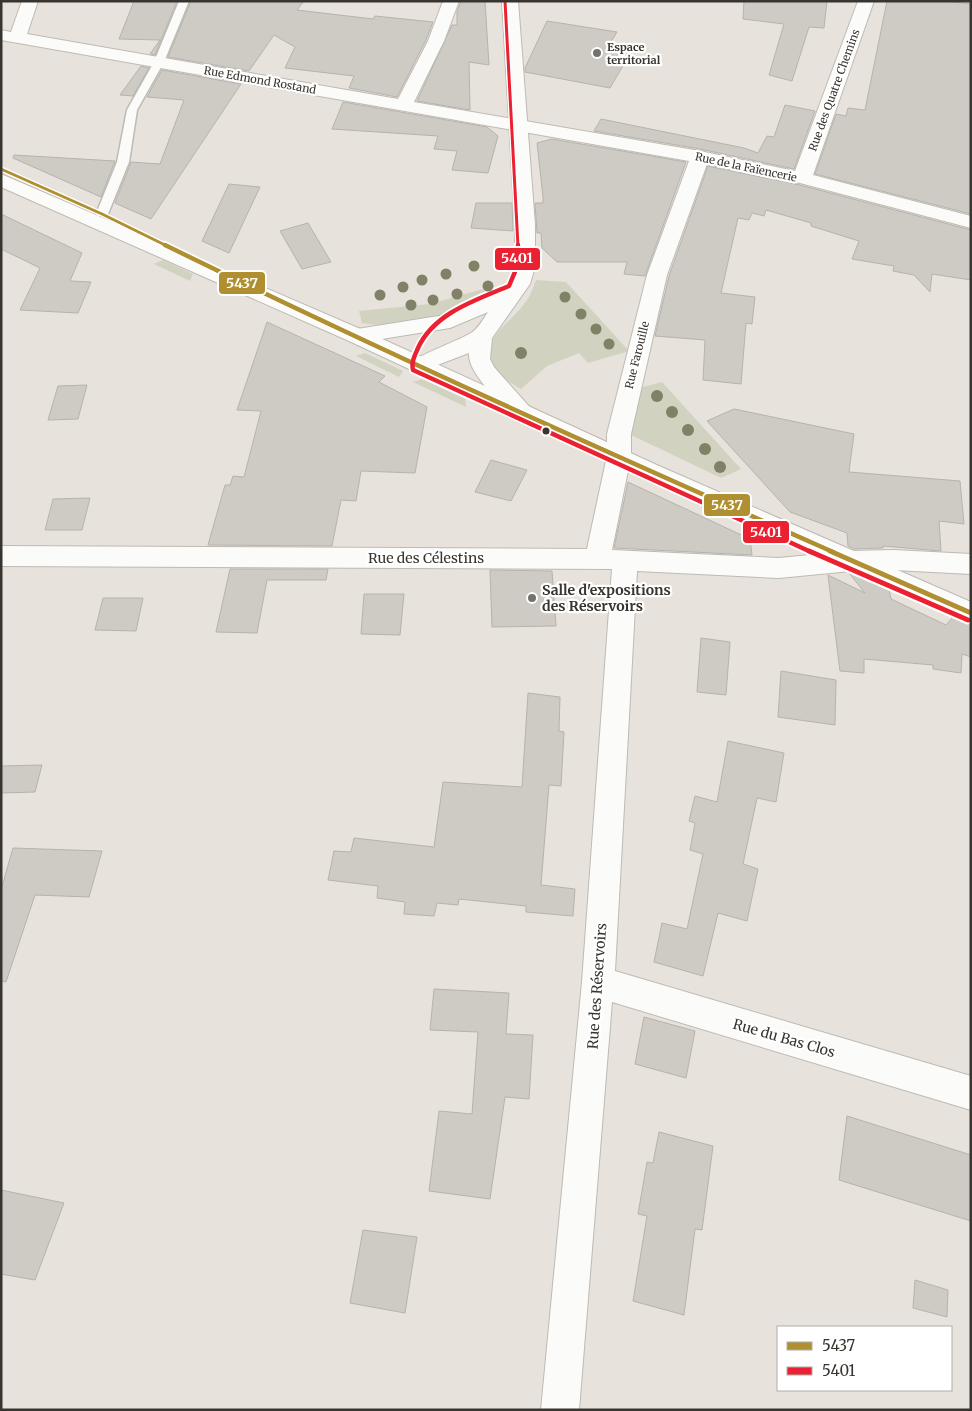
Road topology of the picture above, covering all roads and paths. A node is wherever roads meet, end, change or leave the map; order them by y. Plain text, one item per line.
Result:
1 (30, 1) edge
2 (184, 1) edge
3 (451, 1) edge
4 (866, 1) edge
5 (511, 5) edge
6 (9, 37) edge
7 (159, 62) junction
8 (404, 105) junction
9 (518, 125) junction
10 (700, 157) junction
11 (1, 169) edge
12 (802, 178) junction
13 (1, 180) edge
14 (102, 214) junction
15 (971, 222) edge
16 (514, 292) junction
17 (295, 308) junction
18 (450, 321) junction
19 (356, 336) junction
20 (480, 337) junction
21 (419, 365) junction
22 (524, 413) junction
23 (619, 456) junction
24 (1, 556) edge
25 (611, 560) junction
26 (851, 561) junction
27 (971, 564) edge
28 (971, 614) edge
29 (598, 982) junction
30 (971, 1093) edge
31 (560, 1410) edge

1 - 6 street
2 - 7 lane
3 - 8 street
4 - 12 street, Rue des Quatre Chemins
5 - 9 street
6 - 7 street, Rue Edmond Rostand
7 - 8 street, Rue Edmond Rostand
7 - 14 lane
8 - 9 street, Rue Edmond Rostand
9 - 10 street, Rue de la Faïencerie
9 - 16 street
10 - 12 street, Rue de la Faïencerie
10 - 23 street, Rue Farouille
11 - 14 street
12 - 15 street, Rue de la Faïencerie
13 - 17 street
14 - 17 street
16 - 18 street
16 - 20 street
17 - 19 street
18 - 19 street
18 - 21 street
19 - 21 street
20 - 21 street
20 - 22 street
21 - 22 street
22 - 23 street
23 - 25 street, Rue Farouille
23 - 26 street
24 - 25 street, Rue des Célestins
25 - 26 street, Rue des Célestins
25 - 29 street, Rue des Réservoirs
26 - 27 street, Rue des Célestins
26 - 28 street
29 - 30 street, Rue du Bas Clos
29 - 31 street, Rue des Réservoirs

